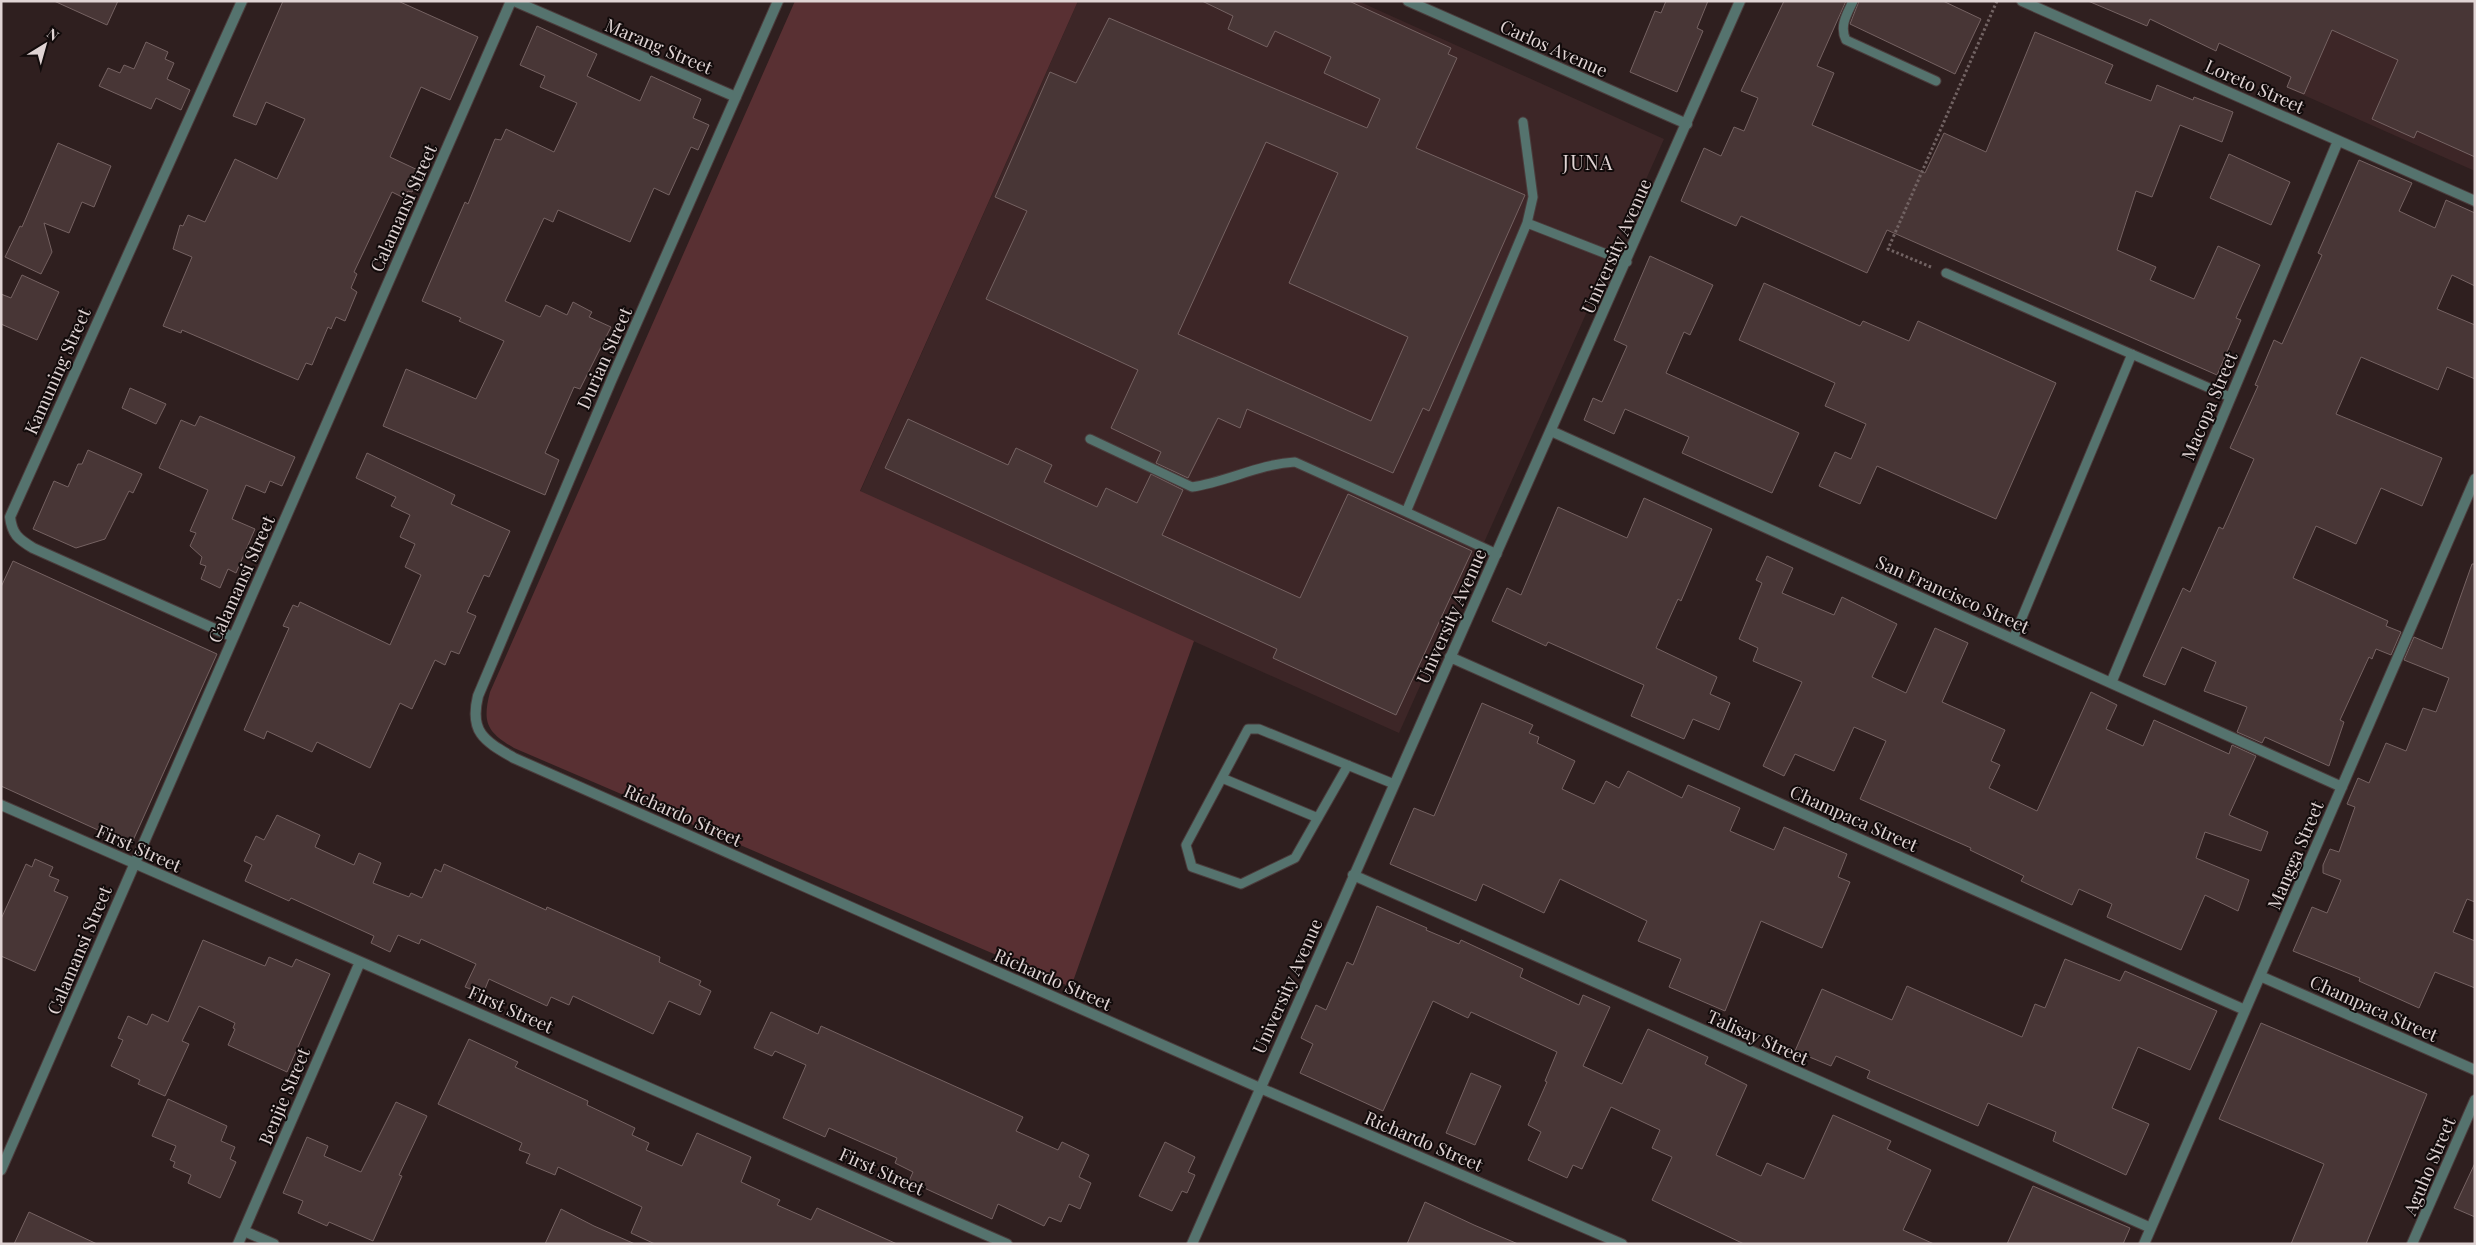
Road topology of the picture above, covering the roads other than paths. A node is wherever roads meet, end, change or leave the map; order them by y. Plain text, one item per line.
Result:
1 (242, 1) edge
2 (512, 1) edge
3 (778, 1) edge
4 (1408, 1) edge
5 (1740, 1) edge
6 (1853, 1) edge
7 (2022, 1) edge
8 (2038, 5) edge
9 (1936, 81) dead end
10 (736, 97) junction
11 (1522, 122) dead end
12 (1687, 124) junction
13 (2338, 141) junction
14 (2475, 201) edge
15 (1527, 223) junction
16 (1627, 262) junction
17 (1946, 273) road end
18 (2132, 354) junction
19 (2230, 397) junction
20 (1551, 431) junction
21 (1090, 439) dead end
22 (2475, 479) edge
23 (1406, 512) junction
24 (1497, 554) junction
25 (234, 637) junction
26 (2013, 639) junction
27 (1450, 657) junction
28 (2110, 683) junction
29 (478, 731) joint
30 (1348, 765) junction
31 (1222, 778) junction
32 (1394, 784) junction
33 (2342, 787) junction
34 (1, 805) edge
35 (1318, 818) junction
36 (134, 863) junction
37 (1353, 875) junction
38 (360, 962) junction
39 (2260, 976) junction
40 (2245, 1010) junction
41 (2475, 1070) edge
42 (1260, 1088) junction
43 (2475, 1100) edge
44 (1, 1170) edge
45 (2151, 1228) junction
46 (244, 1231) junction
47 (238, 1244) edge
48 (274, 1244) edge
49 (1007, 1244) edge
50 (1192, 1244) edge
51 (1622, 1244) edge
52 (2144, 1244) edge
53 (2412, 1244) edge

1 - 25 street, Kamuning Street
2 - 10 street, Marang Street
2 - 25 street, Calamansi Street
3 - 10 street, Durian Street
4 - 12 street, Carlos Avenue
5 - 12 street, University Avenue
6 - 9 lane
7 - 8 street, Loreto Street
8 - 13 street, Loreto Street
10 - 29 street, Durian Street
11 - 15 lane
12 - 16 street, University Avenue
13 - 14 street, Loreto Street
13 - 19 street, Macopa Street
15 - 16 lane
15 - 23 lane
16 - 20 street, University Avenue
17 - 18 lane
18 - 19 lane
18 - 26 lane
19 - 28 street, Macopa Street
20 - 24 street, University Avenue
20 - 26 street, San Francisco Street
21 - 23 lane
22 - 33 street, Mangga Street
23 - 24 lane
24 - 27 street, University Avenue
25 - 36 street, Calamansi Street
26 - 28 street, San Francisco Street
27 - 32 street, University Avenue
27 - 40 street, Champaca Street
28 - 33 street, San Francisco Street
29 - 42 street, Richardo Street
30 - 31 lane
30 - 32 lane
30 - 35 lane
31 - 35 lane
31 - 35 lane
32 - 37 street, University Avenue
33 - 39 street, Mangga Street
34 - 36 street, First Street
36 - 38 street, First Street
36 - 44 street, Calamansi Street
37 - 42 street, University Avenue
37 - 45 street, Talisay Street
38 - 46 street, Benjie Street
38 - 49 street, First Street
39 - 40 street, Mangga Street
39 - 41 street, Champaca Street
40 - 45 street, Mangga Street
42 - 50 street, University Avenue
42 - 51 street, Richardo Street
43 - 53 street, Aguho Street
45 - 52 street, Mangga Street
46 - 47 street, Benjie Street
46 - 48 street

